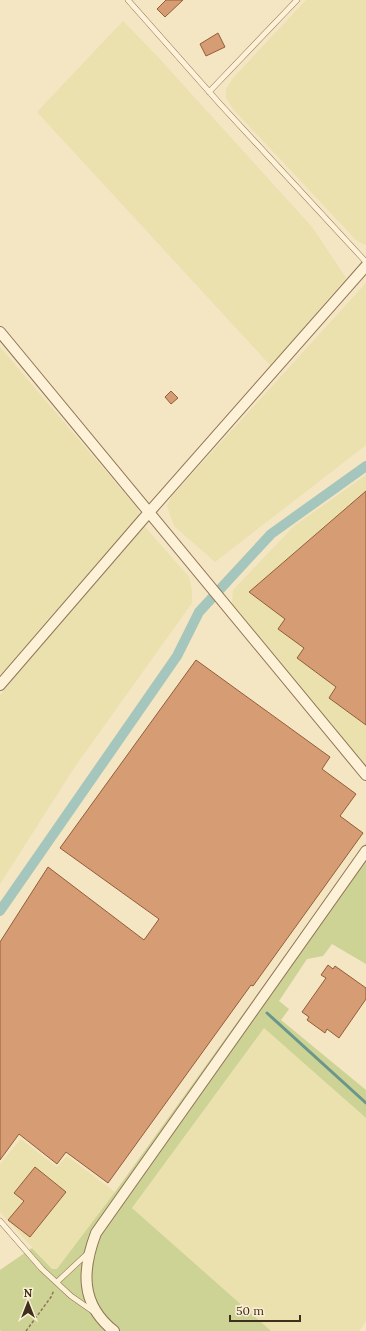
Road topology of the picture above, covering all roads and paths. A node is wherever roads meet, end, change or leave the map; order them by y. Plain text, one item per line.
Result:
1 (128, 0) edge
2 (297, 0) edge
3 (209, 92) junction
4 (366, 262) edge
5 (366, 266) edge
6 (0, 332) edge
7 (149, 512) junction
8 (0, 685) edge
9 (366, 775) edge
10 (366, 852) edge
11 (0, 1221) edge
12 (89, 1252) junction
13 (57, 1282) junction
14 (98, 1315) junction
15 (26, 1331) edge
16 (114, 1331) edge

1 - 3 lane
2 - 3 lane
3 - 4 lane
5 - 7 street
6 - 7 street
7 - 8 street
7 - 9 street
10 - 12 street
11 - 13 lane
12 - 13 lane
12 - 14 street
13 - 14 lane
13 - 15 path
14 - 16 street

